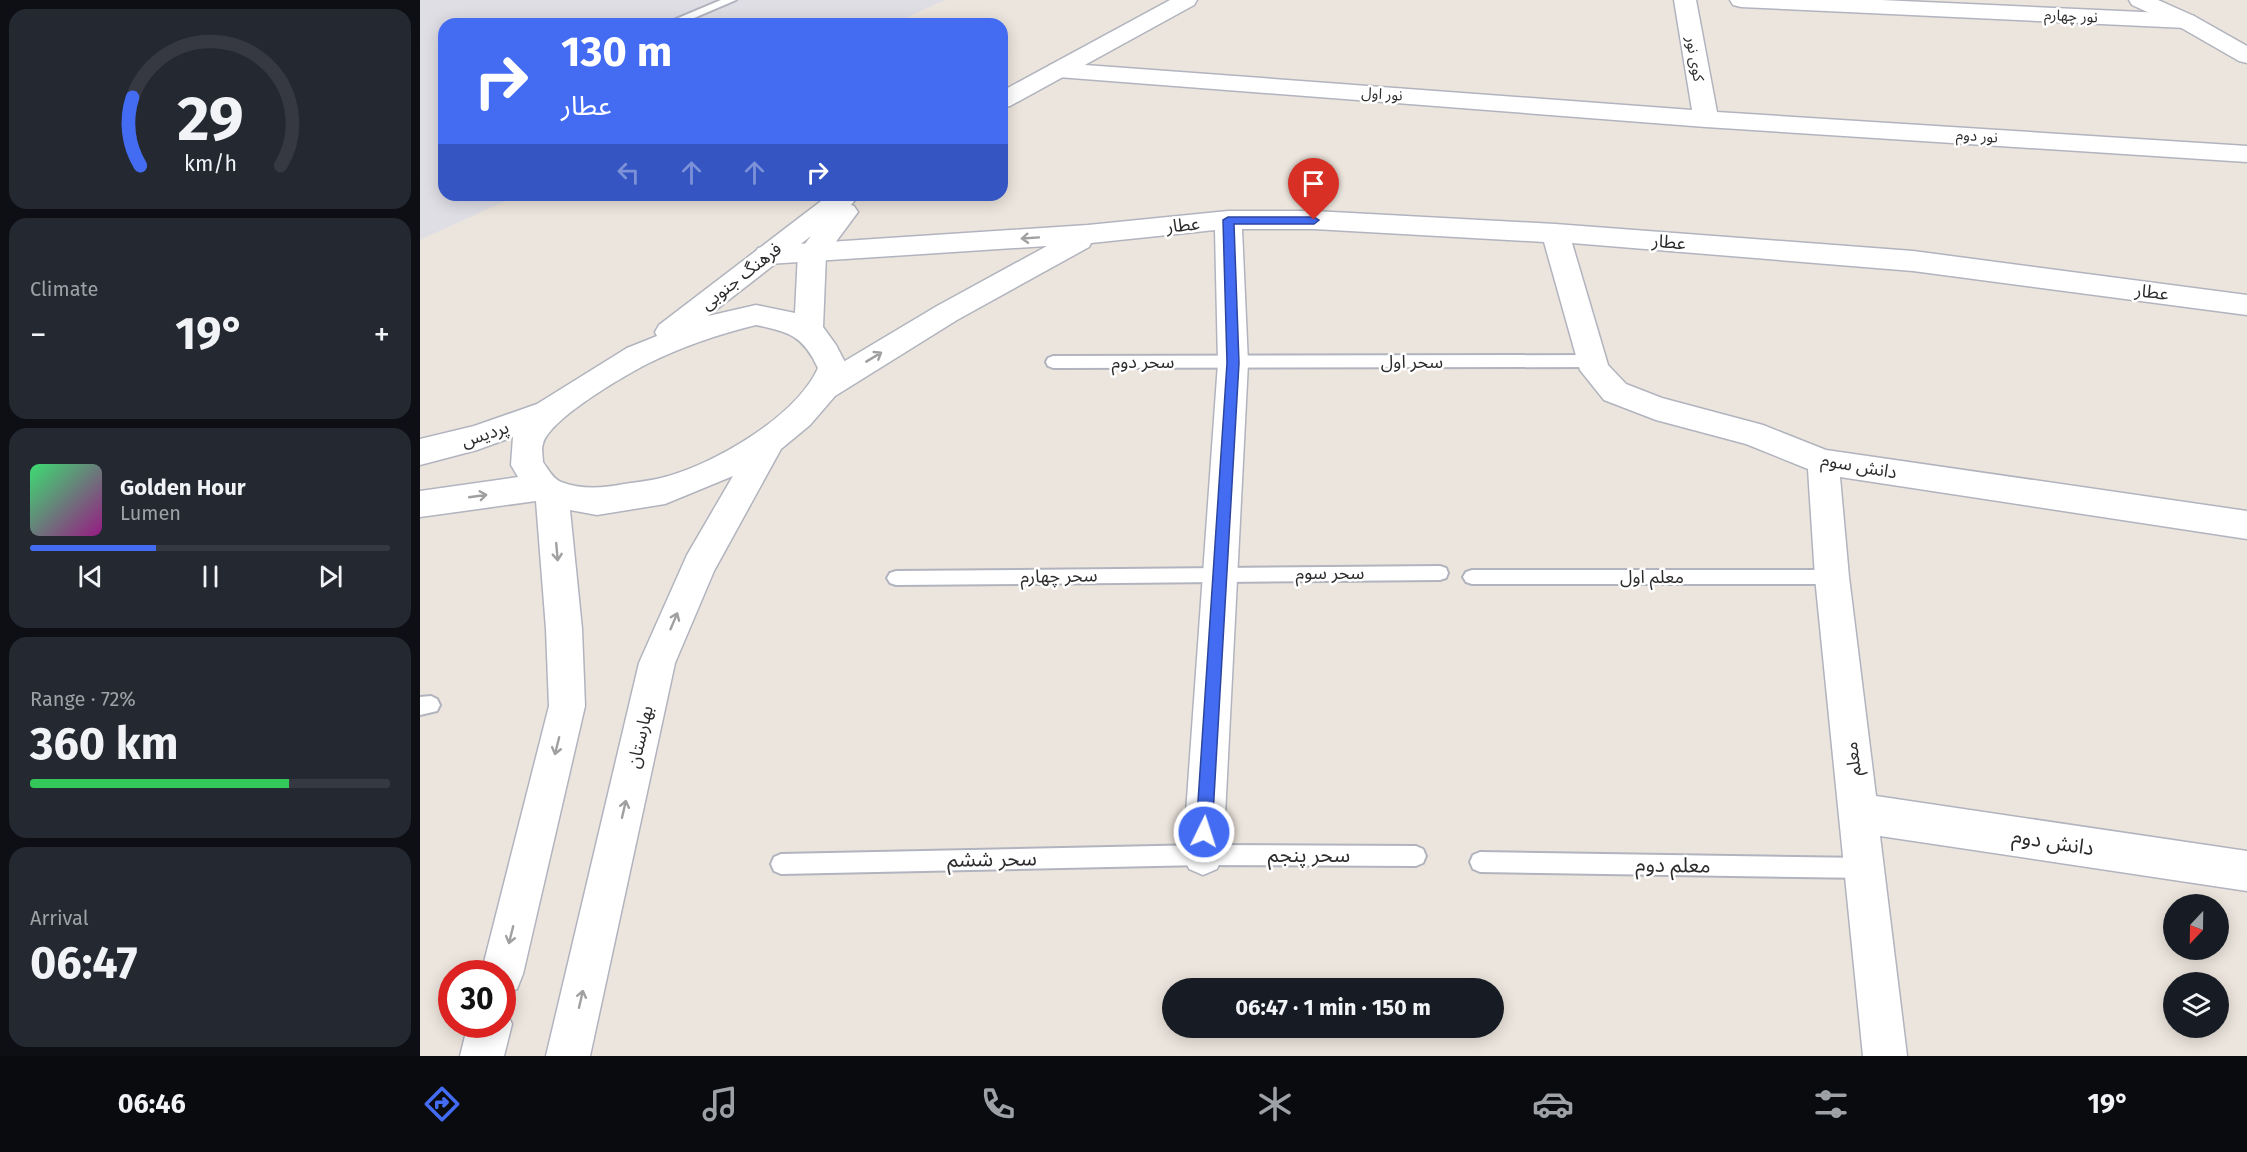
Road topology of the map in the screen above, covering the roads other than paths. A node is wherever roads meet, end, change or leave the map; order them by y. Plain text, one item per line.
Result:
1 (731, 0) edge
2 (1186, 0) edge
3 (1685, 0) edge
4 (1742, 0) edge
5 (2140, 0) edge
6 (685, 18) edge
7 (2186, 21) junction
8 (2247, 56) edge
9 (1058, 69) junction
10 (1008, 98) edge
11 (1706, 119) junction
12 (2247, 154) edge
13 (838, 201) edge
14 (853, 201) edge
15 (1228, 220) junction
16 (1555, 233) junction
17 (1088, 234) junction
18 (813, 252) junction
19 (768, 255) junction
20 (2247, 305) edge
21 (808, 330) junction
22 (637, 356) junction
23 (1592, 361) junction
24 (1053, 362) dead end
25 (1233, 363) junction
26 (824, 388) junction
27 (548, 412) junction
28 (771, 440) junction
29 (420, 452) edge
30 (1823, 462) junction
31 (548, 491) junction
32 (420, 504) edge
33 (2247, 525) edge
34 (1440, 573) dead end
35 (1221, 574) junction
36 (1472, 577) dead end
37 (1832, 577) junction
38 (896, 578) dead end
39 (1859, 813) junction
40 (1203, 855) junction
41 (1416, 856) dead end
42 (1480, 862) dead end
43 (782, 864) dead end
44 (1866, 868) junction
45 (2247, 871) edge
46 (505, 960) edge
47 (486, 1038) edge
48 (482, 1056) edge
49 (568, 1056) edge
50 (1885, 1056) edge

1 - 6 lane
2 - 9 street
3 - 11 street, کوی نور
4 - 7 street, نور چهارم
5 - 7 street
7 - 8 street
9 - 10 street
9 - 11 street, نور اول
11 - 12 street, نور دوم
13 - 19 street, فرهنگ جنوبی
14 - 18 street, فرهنگ جنوبی
15 - 16 street, عطار
15 - 17 street, عطار
15 - 25 street
16 - 20 street, عطار
16 - 23 street, دانش سوم
17 -> 18 street, عطار
26 -> 17 street
18 - 19 street, عطار
18 - 21 street, فرهنگ جنوبی
19 - 22 street, فرهنگ جنوبی
21 - 22 street
21 - 26 street
22 - 27 street
23 - 25 lane, سحر اول
23 - 30 street, دانش سوم
24 - 25 lane, سحر دوم
25 - 35 street
26 - 28 street
27 - 29 street, پردیس
27 - 31 street
28 - 31 street
49 -> 28 street, بهارستان
30 - 33 street, دانش سوم
30 - 37 street, معلم
32 -> 31 street
31 -> 46 street
34 - 35 lane, سحر سوم
35 - 38 lane, سحر چهارم
35 - 40 street
36 - 37 lane, معلم اول
37 - 39 street, معلم
39 - 44 street, معلم
39 - 45 street, دانش دوم
40 - 41 lane, سحر پنجم
40 - 43 lane, سحر ششم
42 - 44 lane, معلم دوم
44 - 50 street, معلم
47 - 48 street

